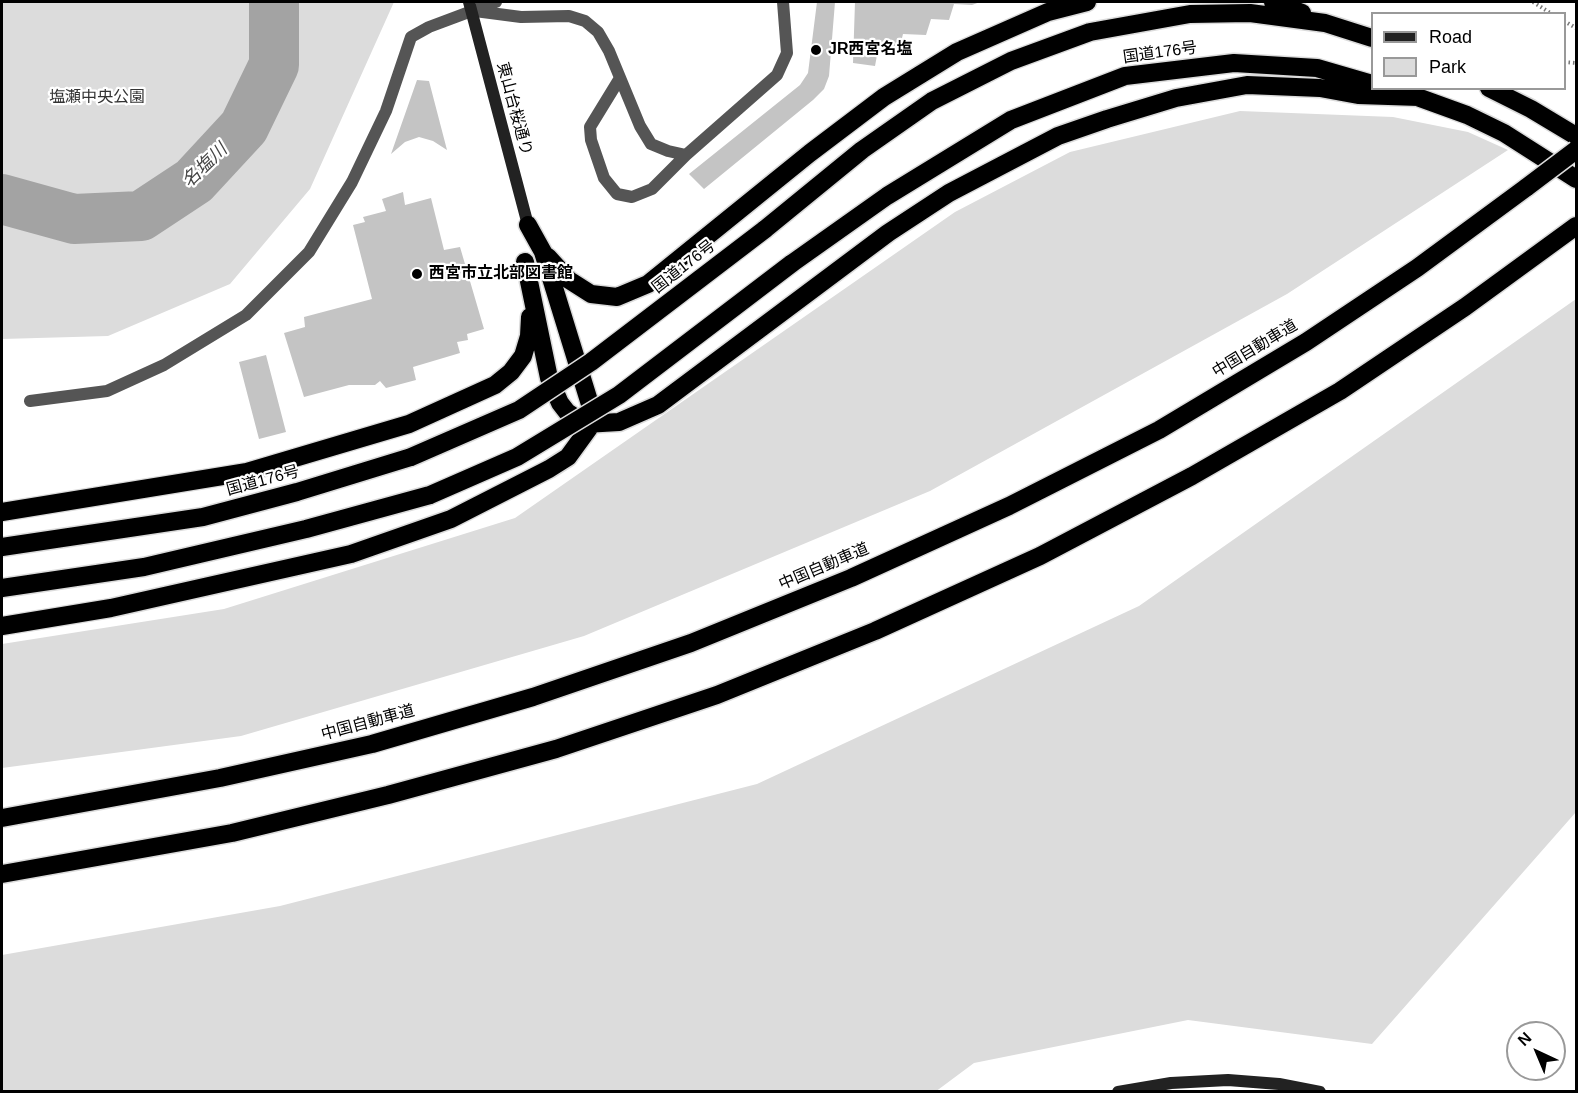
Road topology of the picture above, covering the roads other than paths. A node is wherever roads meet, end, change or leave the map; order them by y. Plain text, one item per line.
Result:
1 (496, 2) edge
2 (783, 2) edge
3 (1087, 2) edge
4 (1273, 2) edge
5 (470, 6) edge
6 (1325, 23) junction
7 (1371, 38) edge
8 (620, 78) junction
9 (1371, 84) edge
10 (1397, 90) edge
11 (1493, 90) edge
12 (1419, 96) junction
13 (1576, 136) edge
14 (1576, 150) edge
15 (686, 155) junction
16 (1576, 179) edge
17 (528, 225) junction
18 (1576, 226) edge
19 (543, 252) junction
20 (525, 262) junction
21 (30, 401) dead end
22 (592, 424) junction
23 (2, 512) edge
24 (2, 547) edge
25 (2, 588) edge
26 (2, 626) edge
27 (2, 818) edge
28 (2, 874) edge
29 (1118, 1092) edge
30 (1320, 1092) edge

1 - 5 street
2 - 15 street
3 - 19 highway
4 - 6 highway
5 - 8 street
5 - 17 street, 東山台桜通り
5 - 21 street
6 - 7 highway, 国道176号
6 - 24 highway, 国道176号, bridge
8 - 15 street
8 - 15 street
9 - 25 highway, 国道176号, bridge
10 - 12 highway
11 - 13 highway
12 - 16 highway
12 - 22 highway
14 - 27 highway, 中国自動車道, bridge
17 - 19 highway
17 - 20 highway
18 - 28 highway
19 - 22 highway
20 - 22 highway
20 - 23 highway
22 - 26 highway
29 - 30 street

